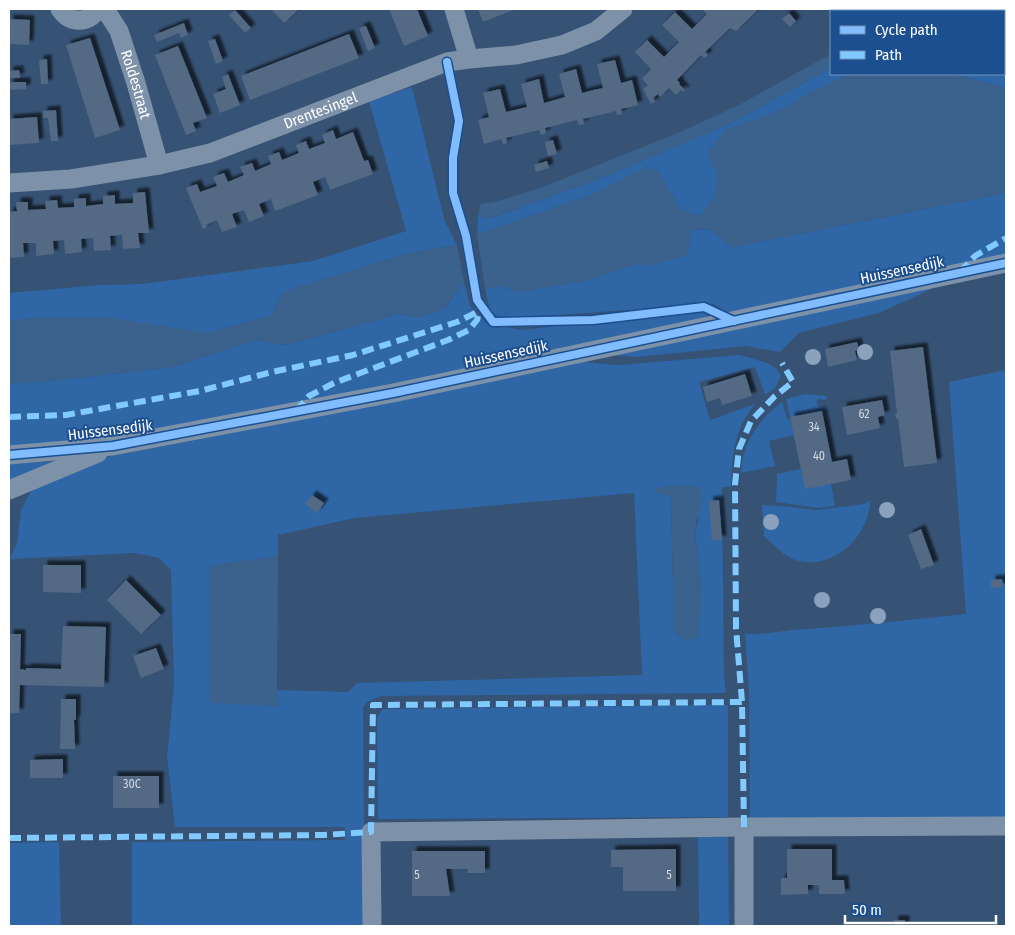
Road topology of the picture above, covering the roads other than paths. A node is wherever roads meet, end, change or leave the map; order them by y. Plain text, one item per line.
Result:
1 (60, 9) edge
2 (98, 9) edge
3 (105, 9) edge
4 (454, 9) edge
5 (623, 9) edge
6 (469, 58) junction
7 (159, 165) junction
8 (9, 183) edge
9 (1006, 263) edge
10 (113, 446) junction
11 (9, 455) edge
12 (9, 490) edge
13 (1006, 826) edge
14 (744, 827) junction
15 (372, 926) edge
16 (744, 926) edge

1 - 2 street
3 - 7 street, Roldestraat
4 - 6 street
5 - 6 street, Drentesingel
6 - 7 street, Drentesingel
7 - 8 street, Drentesingel
9 - 10 street, Huissensedijk
10 - 11 street, Huissensedijk
10 - 12 street, Huissensedijk
13 - 14 street
14 - 15 street
14 - 16 street

